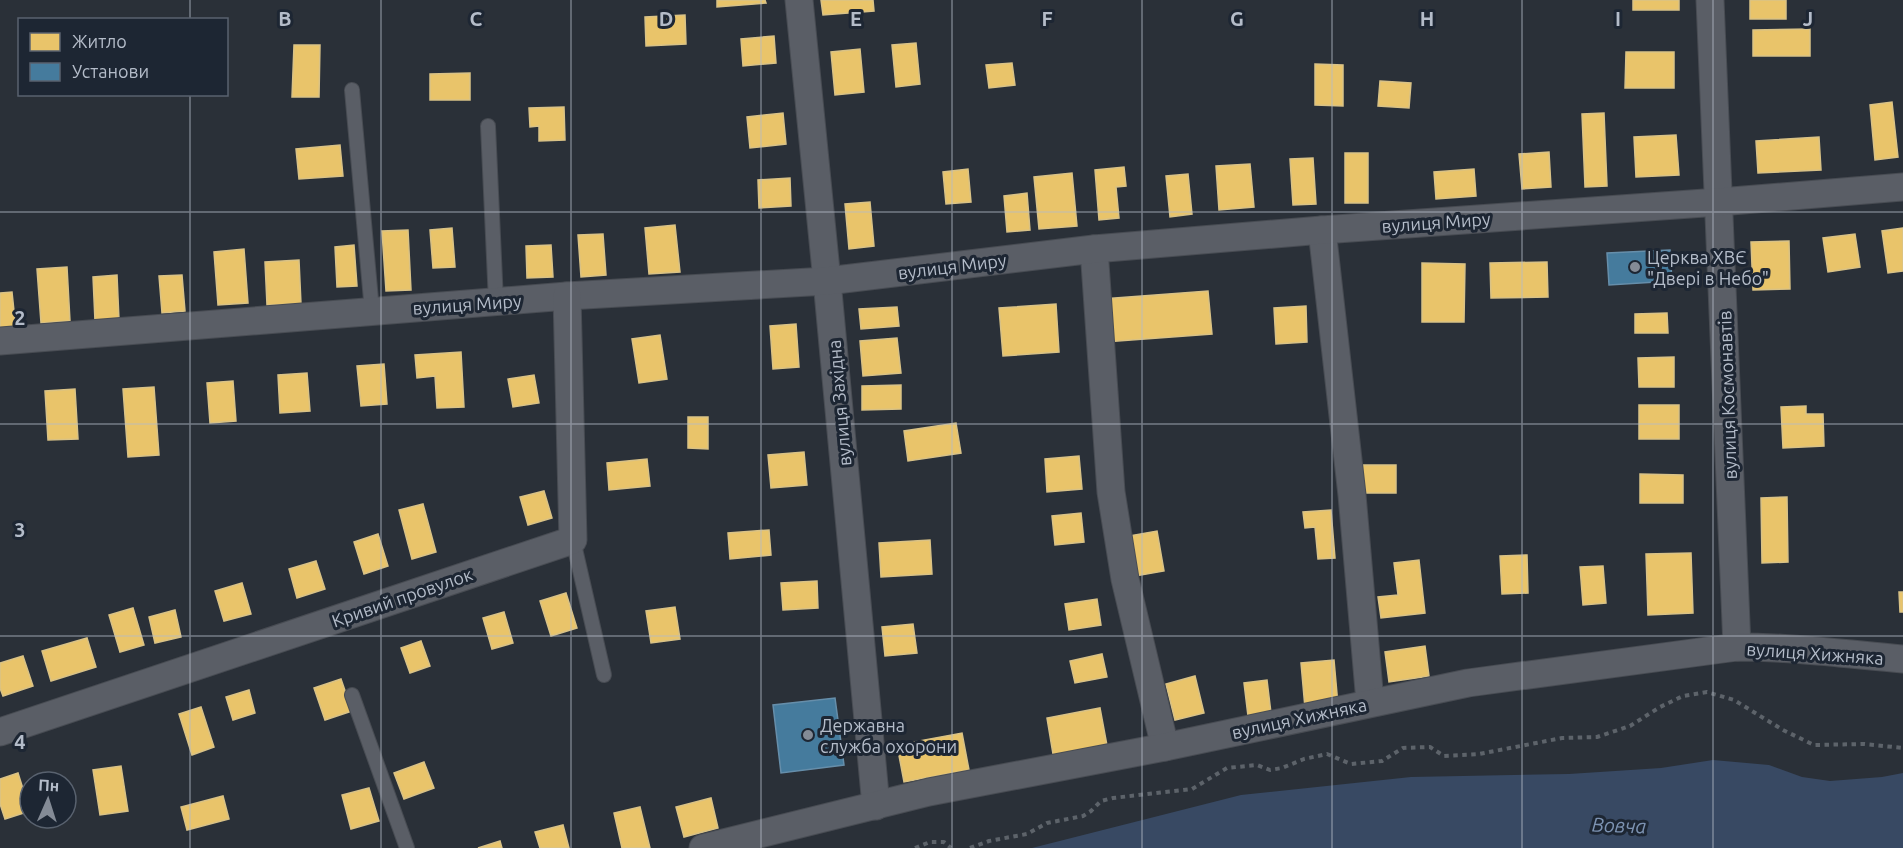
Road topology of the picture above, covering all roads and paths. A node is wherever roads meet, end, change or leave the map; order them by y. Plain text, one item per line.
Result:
1 (799, 0) edge
2 (1710, 0) edge
3 (352, 90) dead end
4 (488, 126) dead end
5 (1903, 187) edge
6 (1719, 202) junction
7 (1322, 230) junction
8 (1094, 249) junction
9 (827, 281) junction
10 (567, 296) junction
11 (496, 302) junction
12 (372, 311) junction
13 (0, 341) edge
14 (573, 540) junction
15 (1737, 647) junction
16 (1903, 659) edge
17 (604, 675) dead end
18 (352, 695) dead end
19 (1370, 702) junction
20 (0, 732) edge
21 (1165, 747) junction
22 (1903, 748) edge
23 (876, 806) junction
24 (407, 848) edge
25 (703, 848) edge
26 (915, 848) edge
27 (951, 848) edge
28 (970, 848) edge

1 - 9 street, вулиця Західна
2 - 6 street, вулиця Космонавтів
3 - 12 lane
4 - 11 lane
5 - 6 street, вулиця Миру
6 - 7 street, вулиця Миру
6 - 15 street, вулиця Космонавтів
7 - 8 street, вулиця Миру
7 - 19 street
8 - 9 street, вулиця Миру
8 - 21 street
9 - 10 street, вулиця Миру
9 - 23 street, вулиця Західна
10 - 11 street, вулиця Миру
10 - 14 street
11 - 12 street, вулиця Миру
12 - 13 street, вулиця Миру
14 - 17 lane
14 - 20 street, Кривий провулок
15 - 16 street, вулиця Хижняка
15 - 19 street, вулиця Хижняка
18 - 24 lane
19 - 21 street, вулиця Хижняка
21 - 23 street, вулиця Хижняка
22 - 28 path
23 - 25 street, вулиця Хижняка
26 - 27 path

